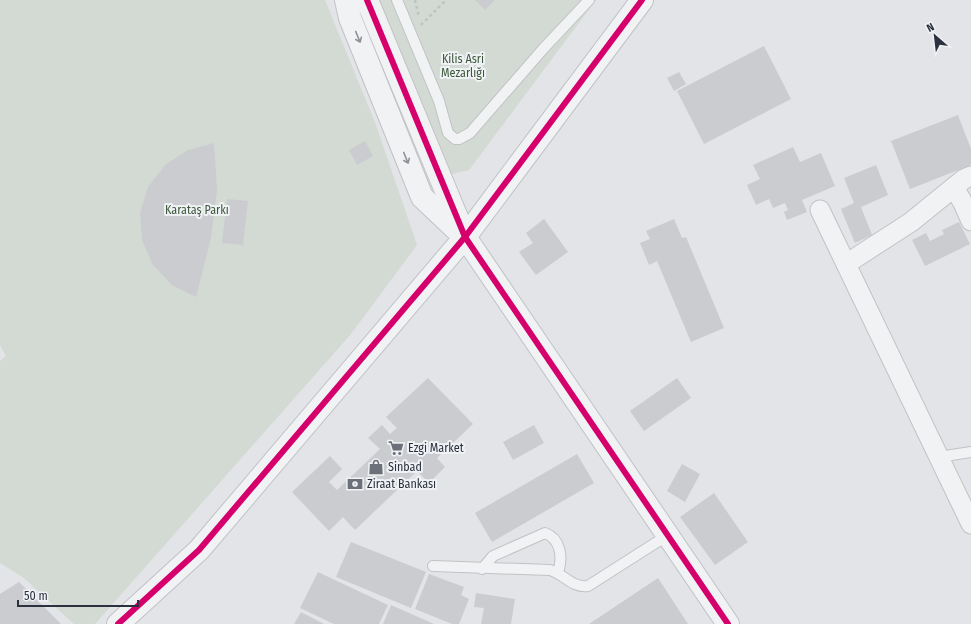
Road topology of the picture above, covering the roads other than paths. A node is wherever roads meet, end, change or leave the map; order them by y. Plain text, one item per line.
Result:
1 (346, 0) edge
2 (367, 0) edge
3 (397, 0) edge
4 (590, 0) edge
5 (641, 1) edge
6 (971, 176) edge
7 (954, 187) junction
8 (820, 210) dead end
9 (971, 221) edge
10 (465, 237) junction
11 (846, 264) junction
12 (971, 452) edge
13 (939, 457) junction
14 (971, 524) edge
15 (668, 535) junction
16 (433, 566) dead end
17 (482, 569) junction
18 (558, 572) junction
19 (118, 624) edge
20 (728, 624) edge

1 -> 10 street
2 - 10 street
3 - 4 lane
5 - 10 street
6 - 7 street
7 - 9 street
7 - 11 street
8 - 11 street
10 - 15 street
10 - 19 street
11 - 13 street
12 - 13 lane
13 - 14 street
15 - 18 lane
15 - 20 street
16 - 17 lane
17 - 18 lane
17 - 18 lane

